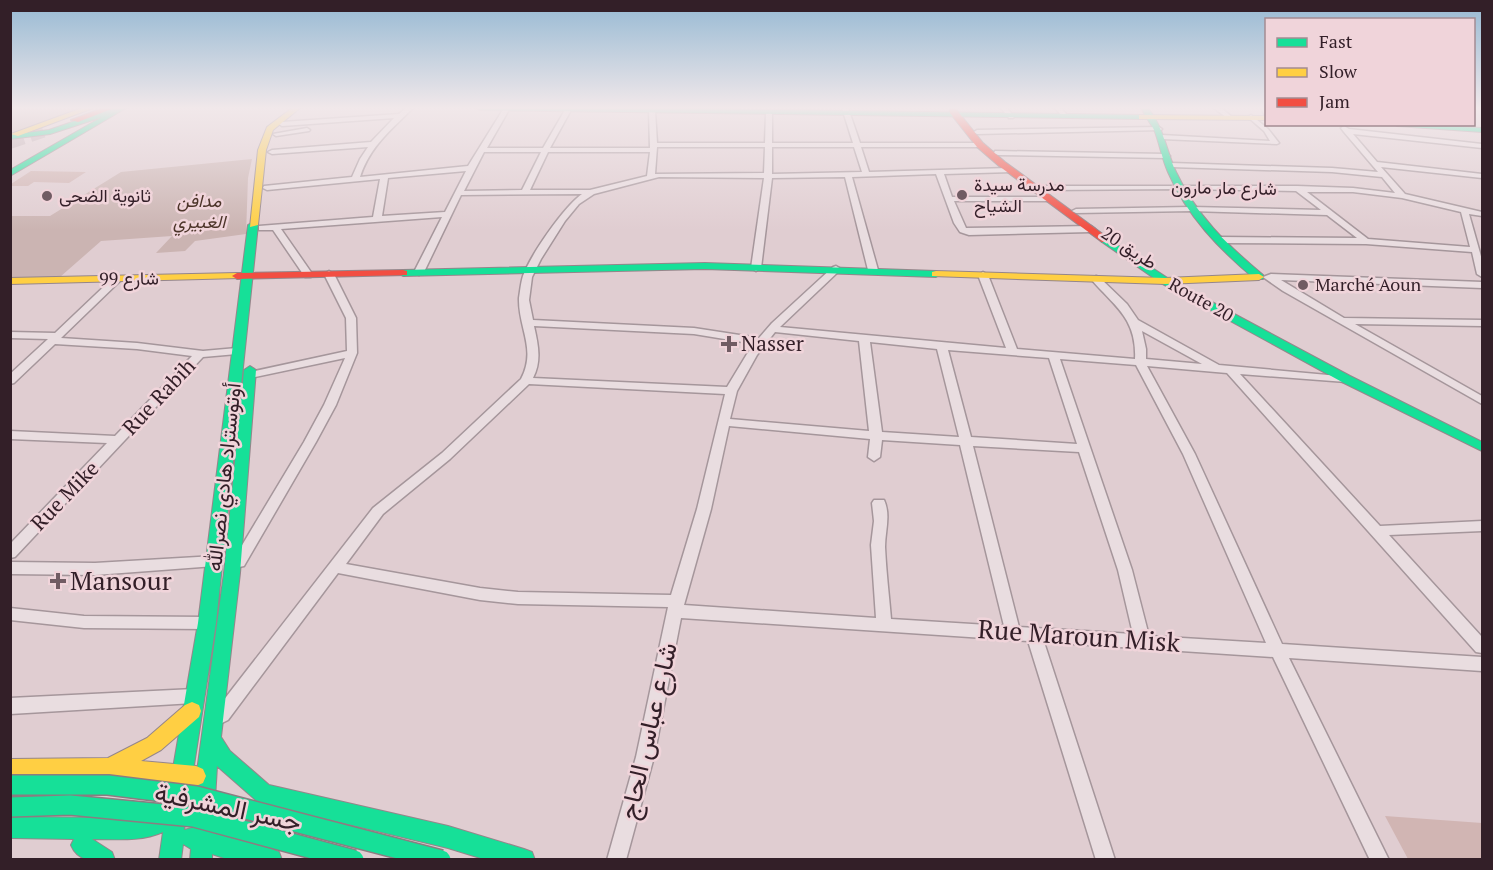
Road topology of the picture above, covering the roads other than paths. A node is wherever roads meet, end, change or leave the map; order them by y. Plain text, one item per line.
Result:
1 (654, 148) edge
2 (53, 149) edge
3 (264, 149) edge
4 (273, 149) edge
5 (316, 149) edge
6 (372, 149) edge
7 (621, 149) edge
8 (768, 149) edge
9 (859, 149) edge
10 (989, 149) edge
11 (992, 149) edge
12 (1166, 149) edge
13 (1360, 149) edge
14 (482, 150) joint
15 (545, 150) junction
16 (272, 152) junction
17 (998, 153) junction
18 (1168, 160) junction
19 (1373, 164) junction
20 (471, 168) junction
21 (1010, 170) junction
22 (939, 172) junction
23 (10, 174) edge
24 (866, 174) junction
25 (848, 175) junction
26 (1383, 175) junction
27 (768, 176) junction
28 (1482, 176) edge
29 (384, 177) junction
30 (651, 177) junction
31 (355, 180) junction
32 (1181, 187) junction
33 (267, 188) junction
34 (1297, 188) junction
35 (591, 192) junction
36 (459, 193) junction
37 (525, 193) junction
38 (1047, 194) junction
39 (1402, 196) junction
40 (950, 199) junction
41 (1191, 209) junction
42 (1464, 209) junction
43 (1076, 211) junction
44 (1330, 213) junction
45 (446, 214) junction
46 (1482, 214) edge
47 (377, 219) junction
48 (268, 227) junction
49 (1091, 229) junction
50 (1218, 240) junction
51 (1366, 242) junction
52 (1479, 255) edge
53 (756, 267) junction
54 (836, 269) junction
55 (873, 270) junction
56 (530, 271) junction
57 (418, 272) junction
58 (329, 274) junction
59 (1482, 274) edge
60 (308, 275) junction
61 (983, 275) junction
62 (253, 276) junction
63 (1265, 277) junction
64 (117, 279) junction
65 (1096, 279) junction
66 (1180, 280) junction
67 (10, 281) edge
68 (1166, 281) junction
69 (1482, 285) edge
70 (1344, 321) junction
71 (529, 323) junction
72 (1136, 323) junction
73 (1482, 323) edge
74 (773, 329) junction
75 (11, 335) edge
76 (55, 339) junction
77 (864, 339) junction
78 (763, 342) junction
79 (942, 346) junction
80 (1012, 350) junction
81 (237, 351) junction
82 (352, 353) junction
83 (200, 354) junction
84 (1053, 354) junction
85 (1140, 363) junction
86 (1224, 368) junction
87 (250, 375) junction
88 (1346, 379) junction
89 (10, 381) edge
90 (526, 381) junction
91 (731, 391) junction
92 (1482, 401) edge
93 (723, 422) junction
94 (10, 435) edge
95 (876, 436) junction
96 (1482, 439) edge
97 (119, 440) junction
98 (966, 442) junction
99 (1482, 447) edge
100 (1083, 448) junction
101 (874, 458) dead end
102 (879, 503) dead end
103 (1482, 526) edge
104 (1377, 531) junction
105 (10, 553) edge
106 (215, 561) junction
107 (334, 567) junction
108 (10, 568) edge
109 (232, 573) junction
110 (676, 606) junction
111 (10, 614) edge
112 (207, 623) junction
113 (884, 624) junction
114 (1013, 632) junction
115 (1034, 634) junction
116 (1142, 640) junction
117 (1482, 647) edge
118 (1277, 650) junction
119 (1482, 664) edge
120 (193, 704) junction
121 (10, 706) edge
122 (213, 733) junction
123 (110, 768) junction
124 (10, 769) edge
125 (182, 775) junction
126 (206, 782) junction
127 (10, 785) edge
128 (264, 794) junction
129 (10, 807) edge
130 (204, 812) junction
131 (372, 819) junction
132 (179, 825) junction
133 (10, 826) edge
134 (74, 826) junction
135 (203, 842) junction
136 (82, 845) junction
137 (170, 859) edge
138 (85, 860) edge
139 (104, 860) edge
140 (201, 860) edge
141 (271, 860) edge
142 (343, 860) edge
143 (354, 860) edge
144 (441, 860) edge
145 (524, 860) edge
146 (616, 860) edge
147 (1106, 860) edge
148 (1380, 860) edge

1 - 30 street
2 - 23 main road
3 - 62 main road, أوتوستراد هادي نصرالله
4 - 16 main road, أوتوستراد هادي نصرالله
5 - 16 street
6 - 31 street
7 - 15 street
8 - 27 street
9 - 24 street
10 - 21 main road, Route 20
11 - 17 main road, طريق 20
12 - 18 main road
13 - 19 street
14 - 15 street
14 - 20 street
15 - 37 street
16 - 33 main road, أوتوستراد هادي نصرالله
17 - 18 street
17 - 38 main road, طريق 20
18 - 26 street
18 - 32 main road
19 - 26 street
19 - 28 street
20 - 29 street
20 - 36 street
21 - 22 street
21 - 38 main road, Route 20
22 - 24 street
22 - 40 street
24 - 25 street
25 - 27 street
25 - 55 street
26 - 39 street
27 - 30 street
27 - 53 street
29 - 31 street
29 - 47 street
30 - 35 street
31 - 33 street
32 - 34 street, شارع مار مارون
32 - 38 street, شارع مار مارون
32 - 41 main road
33 - 48 main road, أوتوستراد هادي نصرالله
34 - 39 street, شارع مار مارون
34 - 44 street
35 - 37 street
35 - 56 street
36 - 37 street
36 - 45 street
38 - 40 street, شارع مار مارون
38 - 43 main road, طريق 20
38 - 49 main road, Route 20
39 - 42 street, شارع مار مارون
40 - 49 street
41 - 43 street
41 - 44 street
41 - 50 main road
42 - 46 street, شارع مار مارون
42 - 52 street
43 - 66 main road, طريق 20
44 - 51 street
45 - 47 street
45 - 57 street
47 - 48 street
48 - 60 street
48 - 62 main road, أوتوستراد هادي نصرالله
49 - 68 main road, Route 20
50 - 51 street
50 - 63 main road
51 - 52 street
52 - 59 street
53 - 54 main road, شارع 99
53 - 56 main road, شارع 99
54 - 55 main road, شارع 99
54 - 74 street, شارع عباس الحاج
55 - 61 main road, شارع 99
56 - 57 main road, شارع 99
56 - 71 street
57 - 58 main road, شارع 99
58 - 60 main road, شارع 99
58 - 82 street
60 - 62 main road, شارع 99
61 - 65 main road, شارع 99
61 - 80 street
62 - 64 main road, شارع 99
62 - 81 main road, أوتوستراد هادي نصرالله
62 - 87 main road, أوتوستراد هادي نصرالله
63 - 66 main road, شارع 99
63 - 69 street
63 - 70 street
64 - 67 main road, شارع 99
64 - 76 street
65 - 68 main road, شارع 99
65 - 72 street
66 - 68 main road, شارع 99
66 - 96 main road, طريق 20
68 - 88 main road, Route 20
70 - 73 street
70 - 92 street
71 - 78 street
71 - 90 street
72 - 85 street
72 - 86 street
74 - 77 street
74 - 78 street, شارع عباس الحاج
75 - 76 street
76 - 83 street
76 - 89 street
77 - 79 street
77 - 95 street
78 - 91 street, شارع عباس الحاج
79 - 80 street
79 - 98 street
80 - 84 street
81 - 83 street
81 - 106 main road, أوتوستراد هادي نصرالله
82 - 87 street
82 - 109 street
83 - 97 street, Rue Rabih
84 - 85 street
84 - 100 street
85 - 86 street
85 - 118 street
86 - 88 street
86 - 104 street
87 - 109 main road, أوتوستراد هادي نصرالله
88 - 99 main road, Route 20
90 - 91 street
90 - 107 street
91 - 93 street, شارع عباس الحاج
93 - 95 street
93 - 110 street, شارع عباس الحاج
94 - 97 street
95 - 98 street
95 - 101 street
97 - 105 street, Rue Mike
98 - 100 street
98 - 114 street
100 - 116 street
102 - 113 street
103 - 104 street
104 - 117 street
106 - 108 street
106 - 112 main road, أوتوستراد هادي نصرالله
107 - 110 street, Rue Maroun Misk
107 - 122 street
109 - 122 main road, أوتوستراد هادي نصرالله
110 - 113 street, Rue Maroun Misk
110 - 146 street, شارع عباس الحاج
111 - 112 street
112 - 120 main road, أوتوستراد هادي نصرالله
113 - 114 street, Rue Maroun Misk
114 - 115 street, Rue Maroun Misk
115 - 116 street, Rue Maroun Misk
115 - 147 street
116 - 118 street, Rue Maroun Misk
118 - 119 street, Rue Maroun Misk
118 - 148 street
120 - 121 street
120 - 123 main road
120 - 125 main road, أوتوستراد هادي نصرالله
122 - 126 main road, أوتوستراد هادي نصرالله
122 - 128 main road
123 - 124 main road
123 - 125 main road
125 - 126 main road
125 - 132 main road, أوتوستراد هادي نصرالله
126 - 130 main road, أوتوستراد هادي نصرالله
126 - 132 main road
127 - 144 main road, جسر المشرفية, bridge
128 - 130 main road
128 - 131 main road
129 - 143 main road, جسر المشرفية, bridge
130 - 132 main road
130 - 135 main road, أوتوستراد هادي نصرالله
131 - 142 main road
131 - 145 main road
132 - 134 main road
132 - 135 main road
132 - 137 main road
133 - 134 main road
134 - 136 main road
135 - 140 main road
135 - 141 main road
136 - 138 main road
136 - 139 main road

